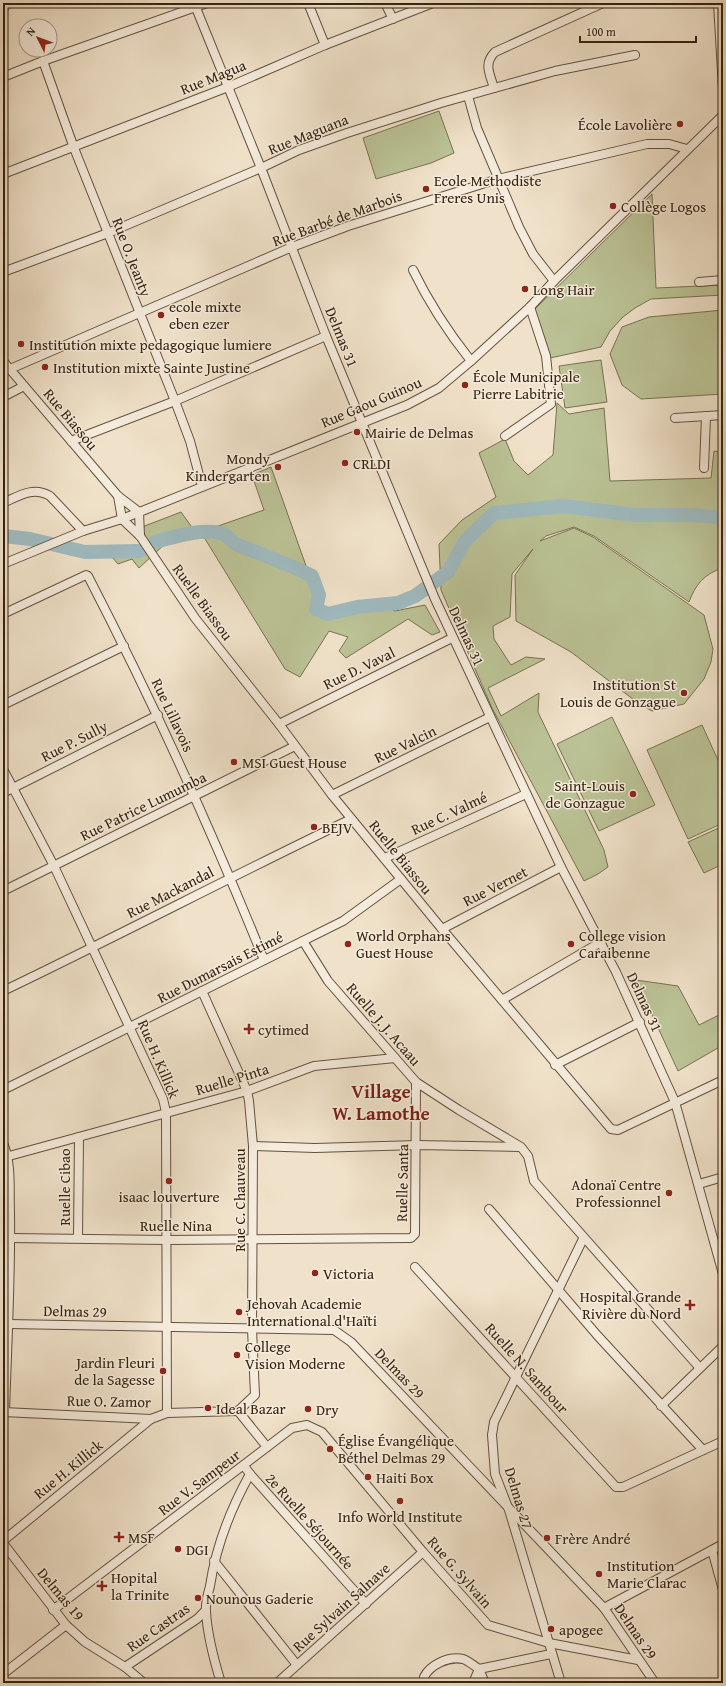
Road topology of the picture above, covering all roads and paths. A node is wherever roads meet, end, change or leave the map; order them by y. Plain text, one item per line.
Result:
1 (207, 3) edge
2 (308, 3) edge
3 (386, 3) edge
4 (433, 3) edge
5 (603, 3) edge
6 (718, 3) edge
7 (195, 5) edge
8 (394, 19) junction
9 (325, 45) junction
10 (635, 54) dead end
11 (43, 61) junction
12 (3, 77) edge
13 (228, 87) junction
14 (494, 88) junction
15 (723, 89) edge
16 (468, 96) junction
17 (723, 115) edge
18 (74, 148) junction
19 (687, 149) junction
20 (261, 168) junction
21 (3, 174) edge
22 (498, 179) junction
23 (108, 232) junction
24 (292, 247) junction
25 (413, 270) dead end
26 (3, 272) edge
27 (723, 280) edge
28 (554, 281) junction
29 (699, 282) dead end
30 (530, 307) junction
31 (140, 313) junction
32 (326, 336) junction
33 (3, 361) edge
34 (471, 361) junction
35 (10, 369) junction
36 (24, 386) junction
37 (3, 397) edge
38 (175, 401) junction
39 (723, 414) edge
40 (706, 416) junction
41 (675, 418) dead end
42 (363, 422) junction
43 (505, 436) dead end
44 (71, 441) junction
45 (704, 468) dead end
46 (202, 486) junction
47 (118, 496) junction
48 (3, 503) edge
49 (139, 512) junction
50 (122, 519) junction
51 (83, 531) junction
52 (140, 536) junction
53 (3, 564) edge
54 (3, 614) edge
55 (452, 638) junction
56 (124, 646) junction
57 (3, 705) edge
58 (158, 715) junction
59 (490, 717) junction
60 (279, 724) junction
61 (295, 746) junction
62 (3, 769) edge
63 (12, 788) junction
64 (3, 792) edge
65 (526, 794) junction
66 (332, 795) junction
67 (196, 796) junction
68 (351, 819) junction
69 (385, 858) junction
70 (54, 866) junction
71 (561, 867) junction
72 (230, 877) junction
73 (401, 879) junction
74 (3, 891) edge
75 (442, 929) junction
76 (303, 941) junction
77 (601, 942) junction
78 (92, 949) junction
79 (264, 960) junction
80 (202, 991) junction
81 (3, 992) edge
82 (502, 1000) junction
83 (640, 1022) junction
84 (131, 1028) junction
85 (395, 1058) junction
86 (555, 1065) junction
87 (723, 1080) edge
88 (416, 1082) junction
89 (3, 1090) edge
90 (247, 1091) junction
91 (675, 1102) junction
92 (166, 1112) junction
93 (79, 1137) junction
94 (3, 1143) edge
95 (417, 1145) junction
96 (253, 1146) junction
97 (521, 1147) junction
98 (9, 1156) junction
99 (723, 1177) edge
100 (699, 1184) junction
101 (489, 1209) dead end
102 (414, 1236) joint
103 (10, 1238) junction
104 (78, 1238) junction
105 (252, 1239) junction
106 (583, 1239) junction
107 (167, 1240) junction
108 (415, 1267) dead end
109 (723, 1274) edge
110 (559, 1290) junction
111 (9, 1324) junction
112 (168, 1327) junction
113 (252, 1329) junction
114 (723, 1346) edge
115 (699, 1367) junction
116 (516, 1376) junction
117 (661, 1406) junction
118 (238, 1411) junction
119 (4, 1413) edge
120 (167, 1413) junction
121 (151, 1419) junction
122 (307, 1425) joint
123 (723, 1441) edge
124 (267, 1447) junction
125 (703, 1450) junction
126 (244, 1466) junction
127 (250, 1474) junction
128 (509, 1510) junction
129 (3, 1542) edge
130 (723, 1544) edge
131 (712, 1550) junction
132 (423, 1552) junction
133 (214, 1560) junction
134 (723, 1590) edge
135 (366, 1604) junction
136 (604, 1608) junction
137 (53, 1610) junction
138 (206, 1610) junction
139 (66, 1625) junction
140 (549, 1642) junction
141 (550, 1654) junction
142 (638, 1660) junction
143 (298, 1665) junction
144 (124, 1667) junction
145 (479, 1669) junction
146 (3, 1674) edge
147 (141, 1682) edge
148 (221, 1683) edge
149 (277, 1683) edge
150 (425, 1683) edge
151 (473, 1683) edge
152 (485, 1683) edge
153 (561, 1683) edge
154 (655, 1683) edge

1 - 7 street
2 - 9 street
3 - 8 street
4 - 8 street, Rue Magua
5 - 14 street
6 - 15 street
7 - 11 street
7 - 13 street, Delmas 31
8 - 9 street, Rue Magua
9 - 13 street, Rue Magua
10 - 14 street, Rue Maguana
11 - 12 street
11 - 18 street, Rue O. Jeanty
13 - 18 street, Rue Magua
13 - 20 street, Delmas 31
14 - 16 street, Rue Maguana
16 - 20 street, Rue Maguana
16 - 22 street
17 - 19 street, Rue Gaou Guinou
18 - 21 street, Rue Magua
18 - 23 street, Rue O. Jeanty
19 - 22 street, Rue Barbé de Marbois
19 - 28 street, Rue Gaou Guinou
20 - 23 street, Rue Maguana
20 - 24 street, Delmas 31
22 - 24 street, Rue Barbé de Marbois
22 - 28 street
23 - 26 street, Rue Maguana
23 - 31 street, Rue O. Jeanty
24 - 31 street, Rue Barbé de Marbois
24 - 32 street, Delmas 31
25 - 34 street
27 - 29 street
28 - 30 street, Rue Gaou Guinou
30 - 34 street, Rue Gaou Guinou
30 - 43 street
31 - 35 street, Rue Barbé de Marbois
31 - 38 street, Rue O. Jeanty
32 - 38 street
32 - 42 street, Delmas 31
33 - 35 street, Rue Biassou
34 - 42 street, Rue Gaou Guinou
35 - 36 street, Rue Biassou
36 - 37 street
36 - 44 street, Rue Biassou
38 - 44 street
38 - 46 street, Rue O. Jeanty
39 - 40 street
40 - 41 street
40 - 45 street
42 - 46 street, Rue Gaou Guinou
42 - 55 street, Delmas 31
44 - 47 street, Rue Biassou
46 - 49 street, Rue Gaou Guinou
47 - 49 street, Rue Biassou
47 - 50 street
48 - 51 street
49 - 50 street, Rue Gaou Guinou
49 - 52 street
50 - 51 street, Rue Gaou Guinou
50 - 52 street
51 - 53 street, Rue Gaou Guinou
52 - 60 street, Ruelle Biassou
54 - 56 street, Rue Lillavois
55 - 59 street, Delmas 31
55 - 60 street, Rue D. Vaval
56 - 57 street
56 - 58 street, Rue Lillavois
58 - 63 street, Rue P. Sully
58 - 67 street, Rue Lillavois
59 - 65 street, Delmas 31
59 - 66 street, Rue Valcin
60 - 61 street, Ruelle Biassou
61 - 66 street, Ruelle Biassou
61 - 67 street, Rue Patrice Lumumba
62 - 63 street, Rue H. Killick
63 - 64 street, Rue P. Sully
63 - 70 street, Rue H. Killick
65 - 69 street, Rue C. Valmé
65 - 71 street, Delmas 31
66 - 68 street, Ruelle Biassou
67 - 70 street, Rue Patrice Lumumba
67 - 72 street, Rue Lillavois
68 - 69 street, Ruelle Biassou
68 - 72 street, Rue Mackandal
69 - 73 street, Ruelle Biassou
70 - 74 street, Rue Patrice Lumumba
70 - 78 street, Rue H. Killick
71 - 75 street, Rue Vernet
71 - 77 street, Delmas 31
72 - 78 street, Rue Mackandal
72 - 79 street, Rue Lillavois
73 - 75 street, Ruelle Biassou
73 - 76 street, Rue Dumarsais Estimé
75 - 82 street, Ruelle Biassou
76 - 79 street, Rue Dumarsais Estimé
76 - 85 street, Ruelle J. J. Acaau
77 - 82 street
77 - 83 street, Delmas 31
78 - 81 street, Rue Mackandal
78 - 84 street, Rue H. Killick
79 - 80 street, Rue Dumarsais Estimé
80 - 84 street, Rue Dumarsais Estimé
80 - 90 street, Rue C. Chauveau
82 - 86 street, Ruelle Biassou
83 - 86 street
83 - 91 street, Delmas 31
84 - 89 street, Rue Dumarsais Estimé
84 - 92 street, Rue H. Killick
85 - 88 street, Ruelle J. J. Acaau
85 - 90 street, Ruelle Pinta
86 - 91 street, Ruelle Biassou
87 - 91 street
88 - 95 street, Ruelle Santa
88 - 97 street, Ruelle J. J. Acaau
90 - 92 street, Ruelle Pinta
90 - 96 street, Rue C. Chauveau
91 - 100 street, Delmas 31
92 - 93 street, Ruelle Pinta
92 - 107 street, Rue H. Killick
93 - 98 street, Ruelle Pinta
93 - 104 street, Ruelle Cibao
94 - 98 street
95 - 96 street
95 - 97 street
95 - 102 street, Ruelle Santa
96 - 105 street, Rue C. Chauveau
97 - 106 street
98 - 103 street
99 - 100 street
100 - 109 street, Delmas 31
101 - 110 street
102 - 105 street, Ruelle Nina
103 - 104 street, Ruelle Nina
103 - 111 street
104 - 107 street, Ruelle Nina
105 - 107 street, Ruelle Nina
105 - 113 street, Rue C. Chauveau
106 - 110 street, Delmas 27
106 - 115 street
107 - 112 street, Rue H. Killick
108 - 116 street, Ruelle N. Sambour
110 - 116 street, Delmas 27
110 - 117 street
111 - 112 street, Delmas 29
111 - 119 street
112 - 113 street, Delmas 29
112 - 120 street, Rue H. Killick
113 - 118 street, Rue C. Chauveau
113 - 128 street, Delmas 29
114 - 115 street
115 - 117 street
116 - 125 street, Ruelle N. Sambour
116 - 128 street, Delmas 27
117 - 125 street
118 - 120 street, Rue O. Zamor
118 - 124 street
119 - 121 street, Rue O. Zamor
120 - 121 street, Rue O. Zamor
121 - 129 street, Rue H. Killick
122 - 124 street, Rue V. Sampeur
122 - 132 street, Rue G. Sylvain
123 - 125 street
124 - 126 street, Rue V. Sampeur
126 - 127 street, 2e Ruelle Séjournée
126 - 137 street, Rue V. Sampeur
127 - 133 street
127 - 135 street, 2e Ruelle Séjournée
128 - 136 street, Delmas 29
128 - 140 street, Delmas 27
129 - 137 street, Delmas 19
130 - 131 street
131 - 134 street
131 - 136 street
132 - 135 street, Rue Sylvain Salnave
132 - 140 street, Rue G. Sylvain
133 - 138 street
133 - 143 street
135 - 143 street, Rue Sylvain Salnave
136 - 142 street, Delmas 29
137 - 139 street, Delmas 19
138 - 144 street, Rue Castras
138 - 148 street
139 - 144 street, Delmas 19
139 - 146 street
140 - 141 street, Delmas 27
140 - 142 street, Rue G. Sylvain
141 - 145 street
141 - 153 street, Delmas 27
142 - 154 street, Delmas 29
143 - 149 street, Rue Sylvain Salnave
144 - 147 street, Delmas 19
145 - 150 street
145 - 151 street
145 - 152 street

